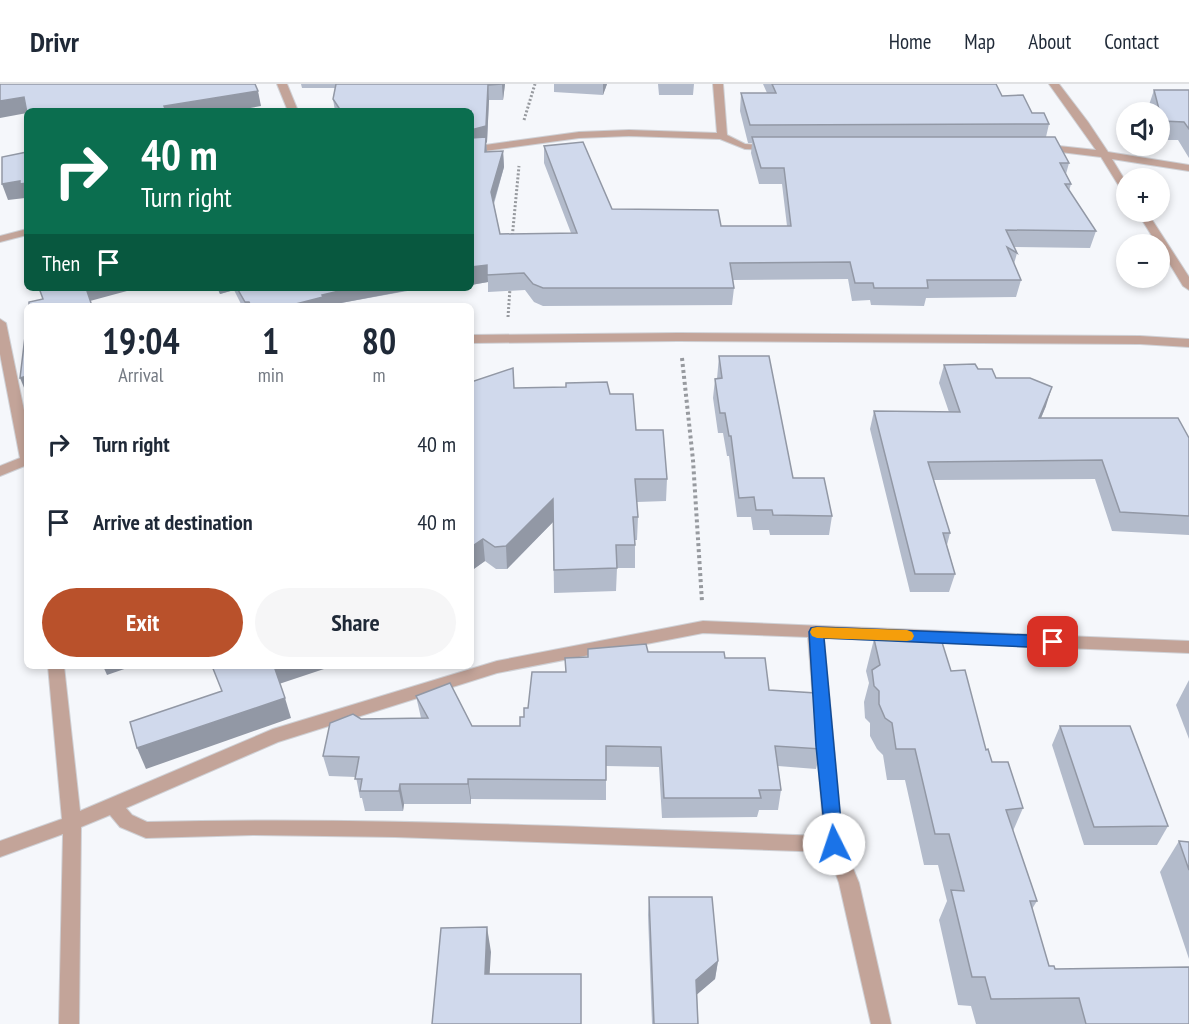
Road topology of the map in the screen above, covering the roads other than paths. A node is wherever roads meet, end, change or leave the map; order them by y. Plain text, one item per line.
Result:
1 (282, 84) edge
2 (718, 84) edge
3 (1054, 84) edge
4 (292, 108) edge
5 (722, 136) junction
6 (1033, 147) edge
7 (780, 148) edge
8 (474, 150) edge
9 (1102, 152) junction
10 (1189, 168) edge
11 (1116, 174) edge
12 (1148, 222) edge
13 (24, 233) edge
14 (0, 238) edge
15 (1189, 286) edge
16 (0, 323) edge
17 (474, 339) edge
18 (1189, 343) edge
19 (24, 444) edge
20 (24, 460) edge
21 (0, 471) edge
22 (816, 632) junction
23 (1189, 647) edge
24 (56, 669) edge
25 (113, 806) junction
26 (72, 823) junction
27 (834, 844) junction
28 (0, 849) edge
29 (69, 1024) edge
30 (881, 1024) edge

1 - 4 street
2 - 5 street
3 - 9 street
5 - 7 street
5 - 8 street
6 - 9 street
9 - 10 street
9 - 11 street
12 - 15 street
13 - 14 street
16 - 19 street
17 - 18 street
20 - 21 street
22 - 23 street
22 - 25 street
22 - 27 street
24 - 26 street
25 - 26 street
25 - 27 street
26 - 28 street
26 - 29 street
27 - 30 street

